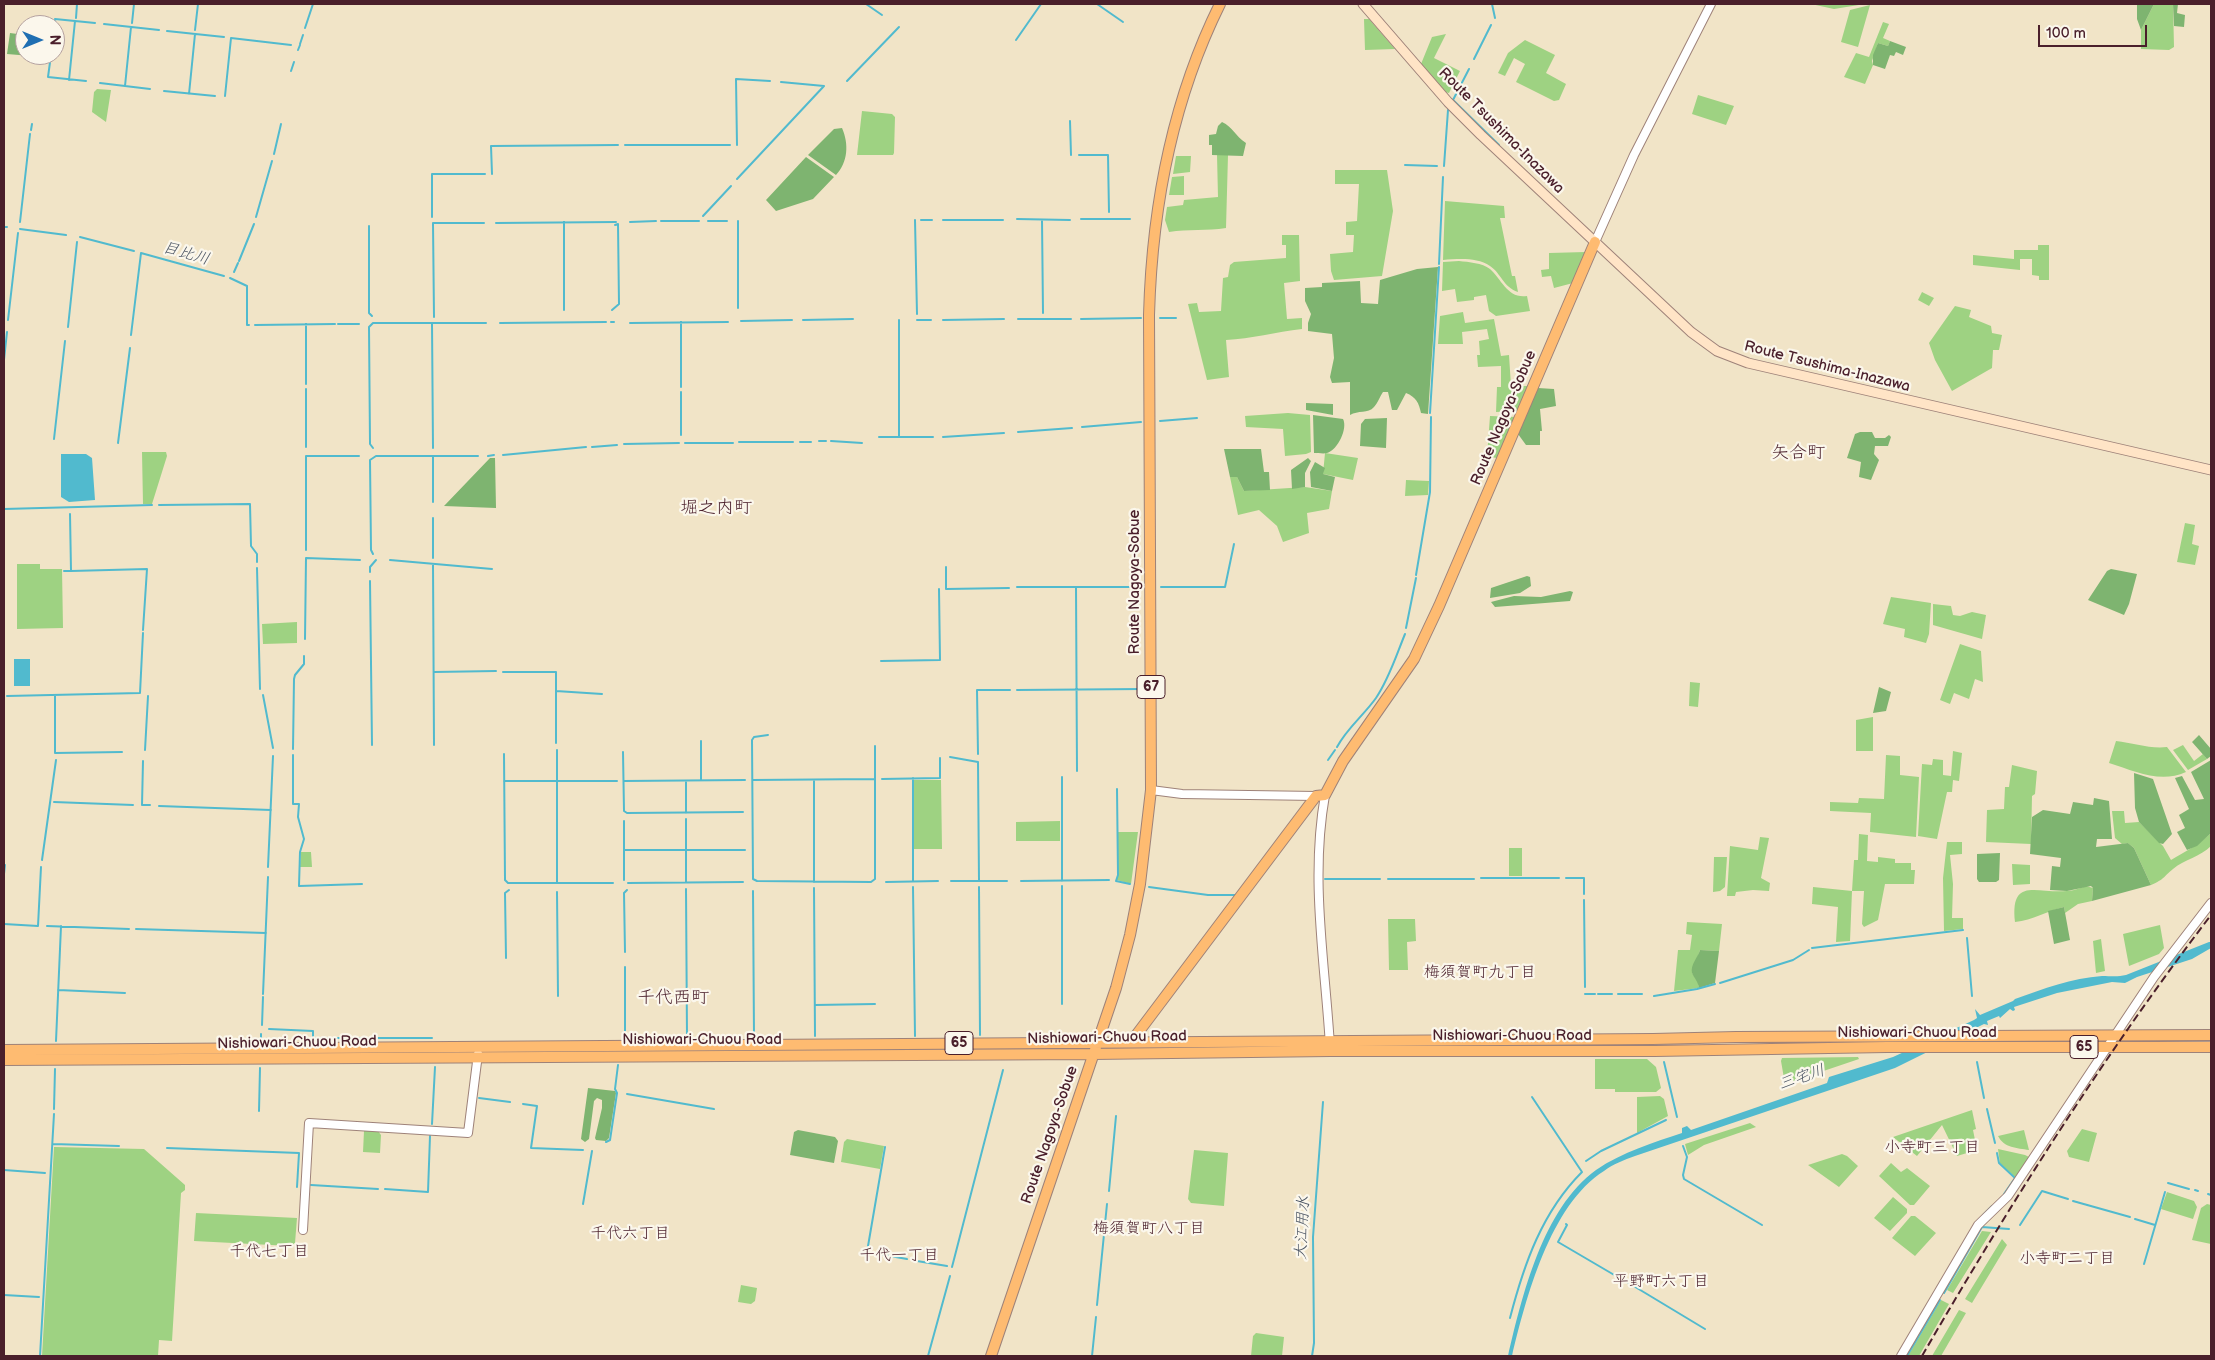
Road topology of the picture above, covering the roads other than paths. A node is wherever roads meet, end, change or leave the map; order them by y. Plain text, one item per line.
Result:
1 (1220, 4) edge
2 (1364, 4) edge
3 (1711, 4) edge
4 (1595, 242) junction
5 (2211, 470) edge
6 (1151, 790) junction
7 (1320, 796) junction
8 (2211, 903) edge
9 (2114, 1035) junction
10 (2211, 1035) edge
11 (1098, 1042) junction
12 (1131, 1042) junction
13 (1330, 1046) junction
14 (2106, 1047) junction
15 (2211, 1047) edge
16 (4, 1050) edge
17 (478, 1052) junction
18 (1093, 1054) junction
19 (4, 1060) edge
20 (303, 1230) dead end
21 (991, 1356) edge
22 (1901, 1356) edge

1 - 6 main road, Route Nagoya-Sobue / 67
2 - 4 main road, Route Tsushima-Inazawa
3 - 4 street
4 - 5 main road, Route Tsushima-Inazawa
4 - 7 main road, Route Nagoya-Sobue
6 - 7 street
6 - 11 main road, Route Nagoya-Sobue / 67
7 - 12 main road, Route Nagoya-Sobue
7 - 13 street
8 - 9 street
9 - 10 main road, Nishiowari-Chuou Road / 65
9 - 13 main road, Nishiowari-Chuou Road / 65
9 - 14 street
11 - 12 main road, Nishiowari-Chuou Road / 65
11 - 17 main road, Nishiowari-Chuou Road / 65
11 - 18 main road, Route Nagoya-Sobue / 67
12 - 13 main road, Nishiowari-Chuou Road / 65
13 - 14 main road, Nishiowari-Chuou Road / 65
13 - 18 main road, Nishiowari-Chuou Road / 65
14 - 15 main road, Nishiowari-Chuou Road / 65
14 - 22 street
16 - 17 main road, Nishiowari-Chuou Road / 65
17 - 18 main road, Nishiowari-Chuou Road / 65
17 - 19 main road, Nishiowari-Chuou Road / 65
17 - 20 street
18 - 21 main road, Route Nagoya-Sobue / 67

